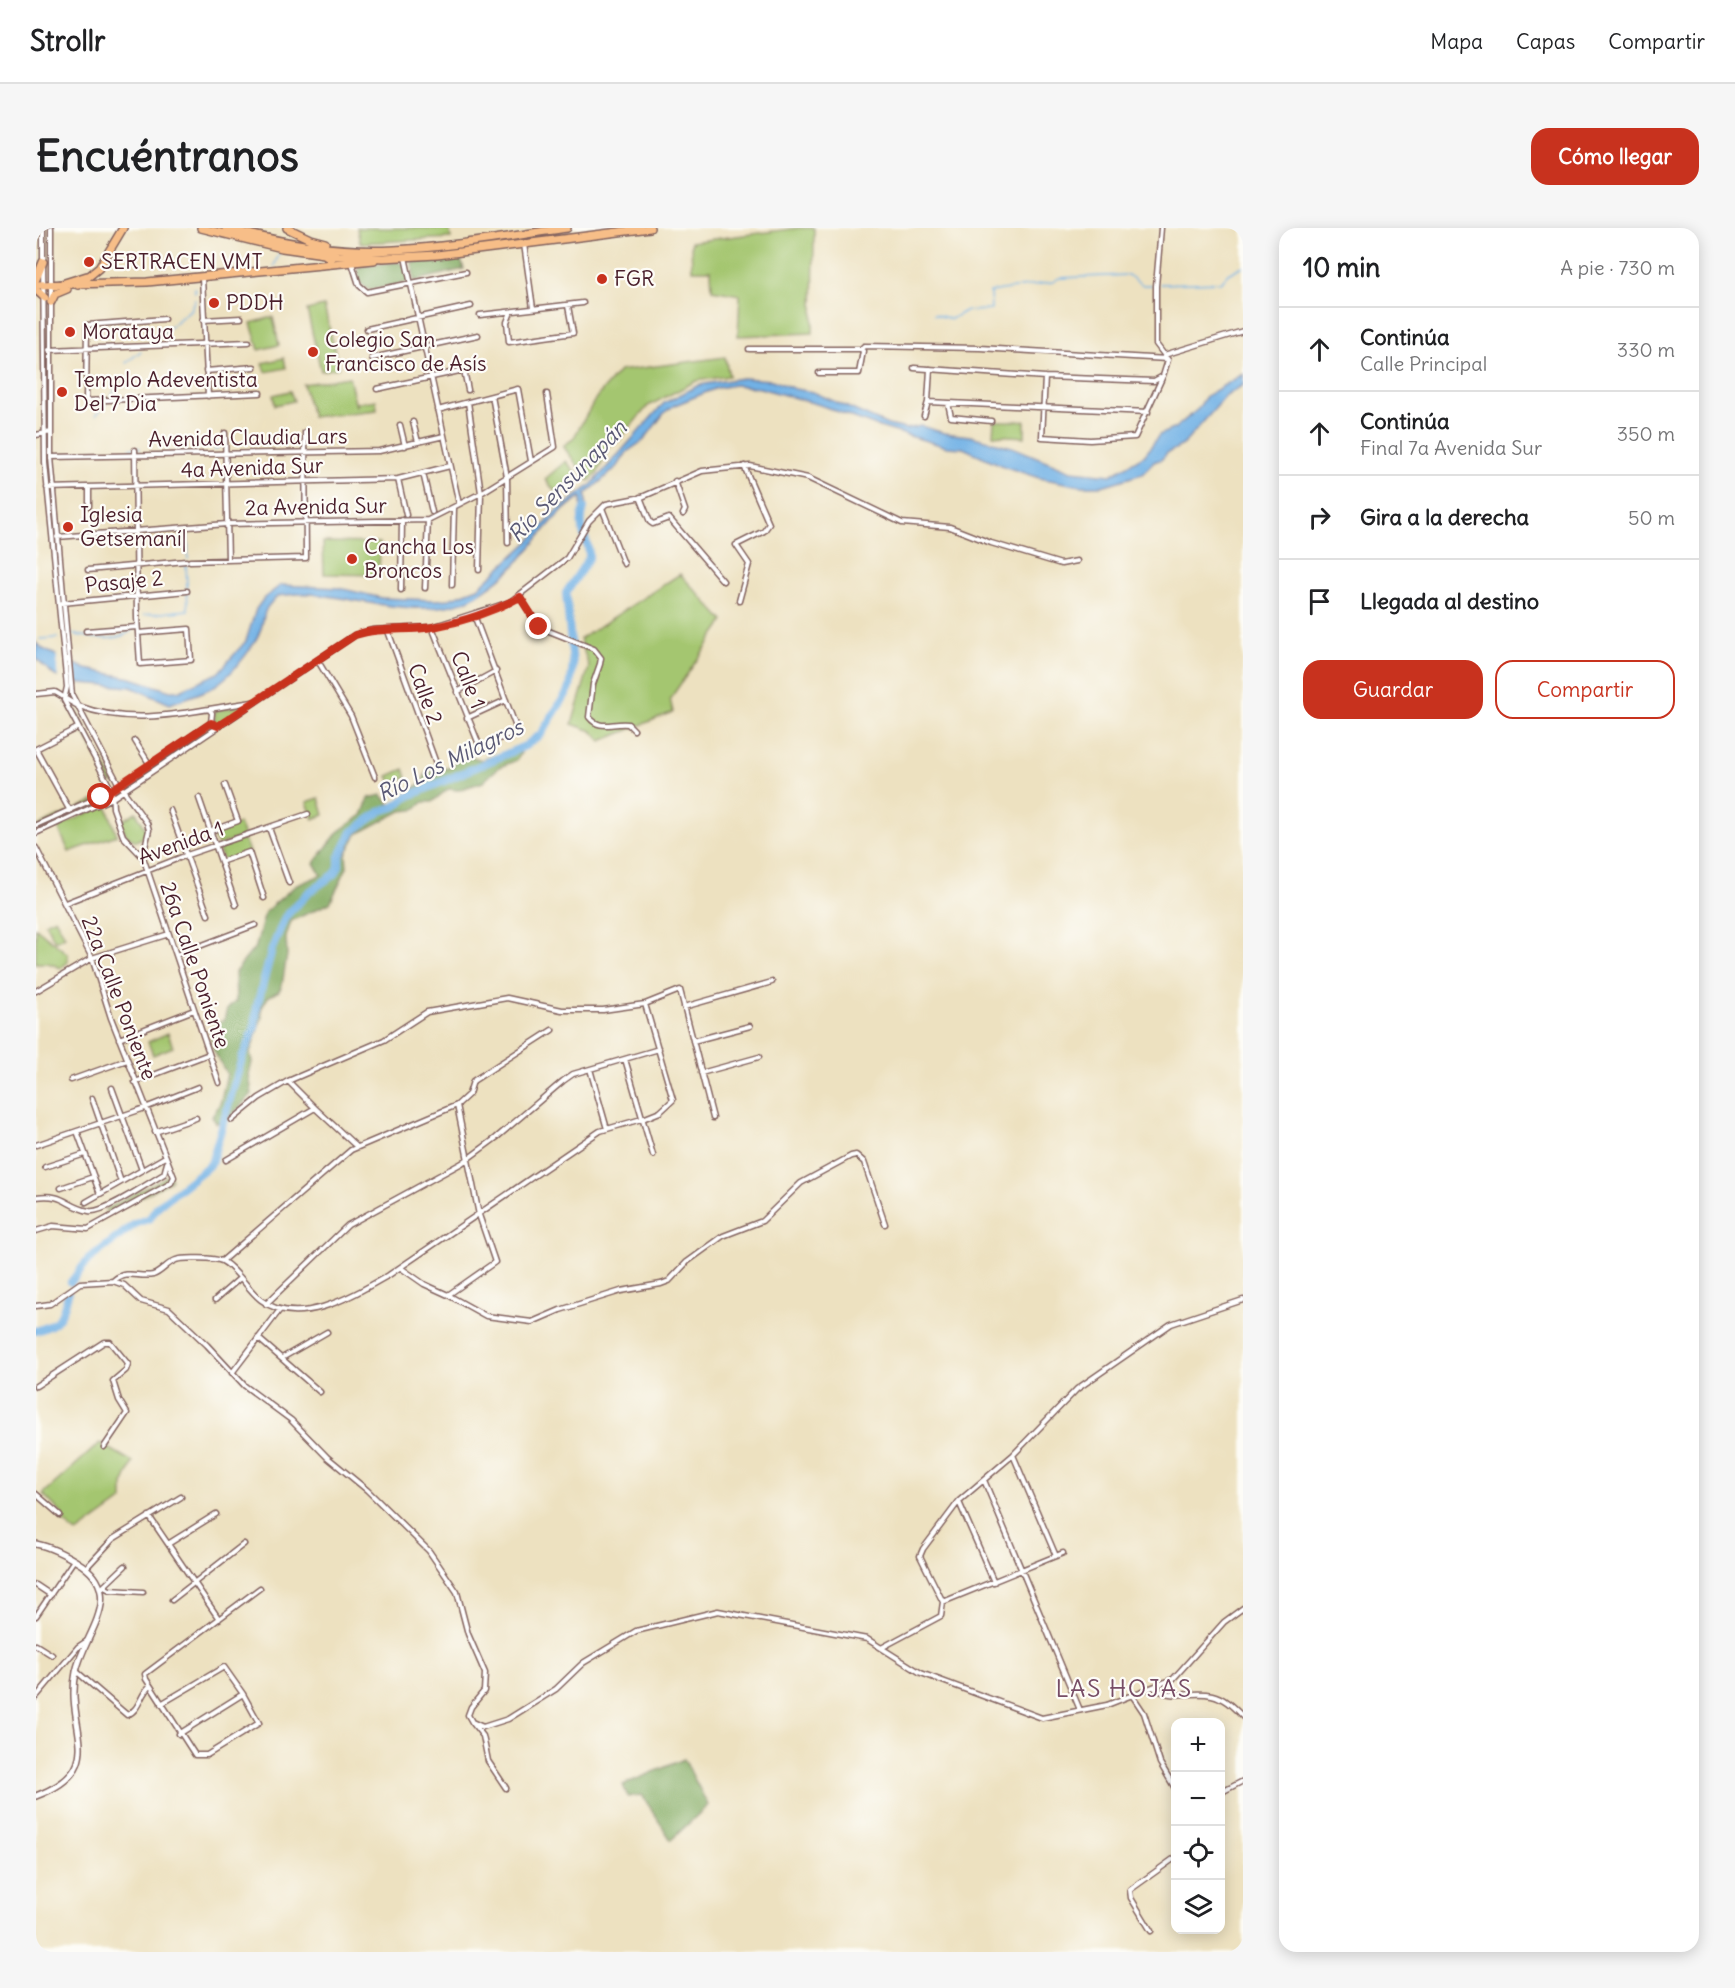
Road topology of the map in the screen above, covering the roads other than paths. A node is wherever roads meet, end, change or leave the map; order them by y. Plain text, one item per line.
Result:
1 (43, 228) edge
2 (51, 228) edge
3 (123, 228) edge
4 (201, 228) edge
5 (226, 228) edge
6 (287, 228) edge
7 (567, 228) edge
8 (650, 228) edge
9 (1161, 228) edge
10 (533, 230) edge
11 (524, 243) junction
12 (387, 250) junction
13 (322, 253) junction
14 (405, 257) junction
15 (43, 260) junction
16 (351, 262) junction
17 (328, 264) junction
18 (466, 272) dead end
19 (93, 274) junction
20 (50, 275) joint
21 (36, 279) edge
22 (202, 280) junction
23 (412, 284) junction
24 (78, 285) junction
25 (49, 287) junction
26 (36, 288) edge
27 (68, 289) junction
28 (48, 300) junction
29 (583, 303) dead end
30 (471, 306) dead end
31 (568, 306) junction
32 (532, 308) junction
33 (511, 312) junction
34 (480, 315) dead end
35 (419, 316) junction
36 (241, 318) dead end
37 (164, 319) dead end
38 (203, 320) junction
39 (368, 329) dead end
40 (1243, 331) edge
41 (478, 335) dead end
42 (249, 342) dead end
43 (204, 344) junction
44 (425, 347) junction
45 (85, 349) junction
46 (749, 349) dead end
47 (861, 349) junction
48 (45, 350) junction
49 (51, 350) junction
50 (1166, 357) junction
51 (372, 358) dead end
52 (254, 367) dead end
53 (914, 368) dead end
54 (930, 369) junction
55 (206, 371) junction
56 (819, 373) dead end
57 (1163, 376) junction
58 (431, 377) junction
59 (1045, 377) junction
60 (377, 389) dead end
61 (468, 390) dead end
62 (260, 393) dead end
63 (548, 394) dead end
64 (208, 396) junction
65 (492, 396) junction
66 (468, 402) junction
67 (928, 402) junction
68 (948, 403) junction
69 (1044, 408) junction
70 (438, 410) junction
71 (1148, 412) junction
72 (924, 417) dead end
73 (991, 421) dead end
74 (413, 422) dead end
75 (400, 425) dead end
76 (51, 432) junction
77 (305, 432) dead end
78 (225, 433) dead end
79 (36, 435) edge
80 (45, 435) junction
81 (444, 436) junction
82 (51, 439) junction
83 (418, 442) junction
84 (405, 446) junction
85 (135, 450) dead end
86 (307, 451) junction
87 (226, 453) junction
88 (135, 456) junction
89 (51, 457) junction
90 (45, 458) junction
91 (531, 461) junction
92 (450, 466) junction
93 (744, 466) junction
94 (423, 473) junction
95 (507, 477) junction
96 (398, 479) junction
97 (675, 481) junction
98 (306, 482) junction
99 (226, 485) junction
100 (89, 487) junction
101 (135, 487) junction
102 (47, 488) junction
103 (53, 488) junction
104 (481, 493) junction
105 (640, 498) junction
106 (459, 504) junction
107 (89, 506) dead end
108 (454, 507) junction
109 (602, 508) junction
110 (432, 511) dead end
111 (683, 514) dead end
112 (405, 516) junction
113 (428, 520) junction
114 (306, 522) junction
115 (227, 524) junction
116 (134, 530) junction
117 (51, 533) junction
118 (58, 536) junction
119 (51, 540) junction
120 (508, 543) dead end
121 (228, 560) junction
122 (1077, 561) dead end
123 (137, 564) junction
124 (624, 564) dead end
125 (88, 570) dead end
126 (479, 570) dead end
127 (723, 581) dead end
128 (452, 585) dead end
129 (425, 588) dead end
130 (401, 590) dead end
131 (187, 591) dead end
132 (137, 595) junction
133 (520, 597) junction
134 (739, 601) dead end
135 (64, 603) junction
136 (58, 604) junction
137 (474, 615) junction
138 (137, 627) junction
139 (432, 627) junction
140 (86, 631) dead end
141 (388, 631) junction
142 (138, 633) junction
143 (65, 643) junction
144 (318, 661) junction
145 (496, 670) junction
146 (457, 692) junction
147 (36, 694) edge
148 (63, 697) junction
149 (506, 700) junction
150 (254, 702) junction
151 (77, 706) junction
152 (209, 709) junction
153 (467, 718) junction
154 (211, 723) junction
155 (218, 726) junction
156 (77, 728) junction
157 (634, 730) dead end
158 (135, 741) dead end
159 (478, 742) dead end
160 (489, 744) dead end
161 (36, 749) edge
162 (150, 765) junction
163 (436, 766) dead end
164 (375, 777) dead end
165 (225, 785) dead end
166 (120, 786) junction
167 (124, 790) junction
168 (112, 791) junction
169 (114, 797) junction
170 (199, 798) dead end
171 (170, 810) dead end
172 (70, 811) junction
173 (308, 814) dead end
174 (36, 825) edge
175 (269, 828) junction
176 (211, 831) junction
177 (36, 833) edge
178 (147, 837) junction
179 (134, 844) junction
180 (218, 845) junction
181 (36, 848) edge
182 (187, 855) junction
183 (143, 857) junction
184 (222, 861) junction
185 (147, 871) junction
186 (289, 882) dead end
187 (264, 898) dead end
188 (65, 903) junction
189 (236, 905) dead end
190 (208, 915) dead end
191 (255, 925) dead end
192 (169, 934) junction
193 (176, 955) junction
194 (92, 958) junction
195 (772, 982) dead end
196 (36, 991) edge
197 (645, 1004) junction
198 (684, 1007) junction
199 (194, 1010) junction
200 (750, 1026) dead end
201 (552, 1030) dead end
202 (119, 1039) junction
203 (693, 1041) junction
204 (659, 1049) junction
205 (209, 1054) junction
206 (759, 1057) dead end
207 (625, 1059) junction
208 (127, 1060) junction
209 (590, 1069) junction
210 (701, 1073) junction
211 (71, 1080) dead end
212 (288, 1081) junction
213 (135, 1082) junction
214 (219, 1083) dead end
215 (198, 1087) dead end
216 (111, 1088) dead end
217 (92, 1098) dead end
218 (457, 1105) junction
219 (145, 1108) junction
220 (315, 1108) junction
221 (122, 1116) junction
222 (196, 1118) dead end
223 (713, 1118) dead end
224 (643, 1119) junction
225 (232, 1120) dead end
226 (101, 1123) junction
227 (607, 1129) junction
228 (77, 1131) junction
229 (155, 1132) junction
230 (36, 1145) edge
231 (357, 1147) junction
232 (85, 1154) junction
233 (653, 1155) dead end
234 (165, 1157) junction
235 (226, 1160) dead end
236 (467, 1160) junction
237 (167, 1163) junction
238 (45, 1167) dead end
239 (142, 1170) junction
240 (164, 1174) junction
241 (93, 1176) junction
242 (174, 1177) junction
243 (121, 1182) junction
244 (62, 1188) dead end
245 (100, 1194) junction
246 (36, 1197) edge
247 (86, 1202) dead end
248 (479, 1215) junction
249 (885, 1224) dead end
250 (36, 1231) edge
251 (222, 1261) junction
252 (401, 1268) junction
253 (239, 1279) junction
254 (113, 1281) junction
255 (448, 1295) junction
256 (215, 1300) dead end
257 (1243, 1300) edge
258 (266, 1304) junction
259 (36, 1306) edge
260 (279, 1311) junction
261 (327, 1332) dead end
262 (258, 1338) junction
263 (282, 1358) junction
264 (232, 1373) junction
265 (36, 1386) edge
266 (320, 1392) dead end
267 (104, 1447) dead end
268 (1013, 1455) junction
269 (984, 1480) junction
270 (36, 1494) edge
271 (181, 1497) dead end
272 (959, 1501) junction
273 (216, 1514) dead end
274 (60, 1515) dead end
275 (149, 1516) junction
276 (36, 1544) edge
277 (168, 1544) junction
278 (244, 1544) dead end
279 (1063, 1553) dead end
280 (1056, 1556) junction
281 (74, 1560) junction
282 (125, 1566) dead end
283 (86, 1568) junction
284 (1022, 1570) junction
285 (994, 1582) junction
286 (195, 1583) junction
287 (36, 1585) edge
288 (102, 1586) junction
289 (260, 1588) dead end
290 (143, 1592) dead end
291 (51, 1595) junction
292 (172, 1600) dead end
293 (943, 1602) junction
294 (1243, 1608) edge
295 (36, 1616) edge
296 (219, 1619) junction
297 (87, 1641) junction
298 (36, 1645) edge
299 (883, 1647) junction
300 (52, 1655) dead end
301 (76, 1671) junction
302 (150, 1686) junction
303 (1154, 1688) junction
304 (243, 1694) junction
305 (1132, 1695) junction
306 (36, 1697) edge
307 (161, 1704) junction
308 (1080, 1710) junction
309 (1243, 1717) edge
310 (472, 1722) junction
311 (179, 1734) junction
312 (1243, 1781) edge
313 (1171, 1782) edge
314 (506, 1788) dead end
315 (1225, 1791) edge
316 (36, 1796) edge
317 (1171, 1861) edge
318 (1151, 1931) dead end

1 - 15 street
2 - 20 street
3 - 19 main road
4 - 13 main road
5 - 12 main road
6 - 12 main road
7 - 10 main road
8 - 11 main road
9 - 50 street
10 - 12 main road
11 - 14 main road
11 - 32 street
13 - 14 main road
13 - 17 main road
14 - 16 main road
14 - 23 street
15 - 21 main road
15 - 25 street
16 - 17 main road
16 - 22 main road
16 - 23 street
17 - 22 main road
18 - 23 street
19 - 24 main road
19 - 25 main road
20 - 25 main road
22 - 24 main road
22 - 27 main road
22 - 38 street
23 - 35 street
24 - 25 main road
25 - 26 main road
25 - 27 main road
25 - 28 street
26 - 28 main road
27 - 28 main road
28 - 48 street
28 - 49 street
29 - 31 street
30 - 35 street
31 - 32 street
31 - 33 street
32 - 33 street
33 - 34 street
35 - 39 street
35 - 44 street
36 - 38 street
37 - 45 street
38 - 43 street
40 - 50 street
41 - 44 street
42 - 43 street
43 - 45 street
43 - 55 street
44 - 51 street
44 - 58 street
45 - 49 street
45 - 64 street
46 - 47 street
47 - 50 street
47 - 56 street
48 - 49 street
48 - 80 street
49 - 76 street
50 - 57 street
52 - 55 street
53 - 54 street
54 - 59 street
54 - 67 street
55 - 64 street
57 - 59 street
57 - 71 street
58 - 60 street
58 - 61 street
58 - 70 street
59 - 69 street
62 - 64 street
63 - 91 street, 2a Avenida Sur
65 - 66 street
65 - 91 street
65 - 95 street
66 - 70 street
66 - 104 street
67 - 68 street
67 - 72 street
68 - 69 street
68 - 73 street
69 - 71 street
69 - 71 street
70 - 81 street
74 - 83 street
75 - 84 street
76 - 80 street
76 - 82 street
77 - 86 street
78 - 87 street
79 - 80 street
80 - 82 street
80 - 90 street
81 - 83 street, Avenida Claudia Lars
81 - 92 street
82 - 89 street
83 - 84 street, Avenida Claudia Lars
84 - 86 street, Avenida Claudia Lars
85 - 88 street
86 - 87 street, Avenida Claudia Lars
86 - 98 street
87 - 88 street, Avenida Claudia Lars
87 - 99 street
88 - 89 street, Avenida Claudia Lars
88 - 101 street
89 - 90 street, Avenida Claudia Lars
89 - 103 street
90 - 102 street
91 - 95 street, 2a Avenida Sur
92 - 94 street, 4a Avenida Sur
92 - 106 street
93 - 97 street
93 - 122 street
93 - 134 street
94 - 96 street, 4a Avenida Sur
94 - 110 street
95 - 104 street, 2a Avenida Sur
95 - 120 street
96 - 98 street, 4a Avenida Sur
96 - 112 street
97 - 105 street
97 - 111 street
98 - 99 street, 4a Avenida Sur
98 - 114 street
99 - 101 street, 4a Avenida Sur
99 - 115 street
100 - 101 street, 4a Avenida Sur
100 - 103 street, 4a Avenida Sur
100 - 107 street
101 - 116 street
102 - 103 street, 4a Avenida Sur
102 - 117 street
103 - 118 street
104 - 106 street, 2a Avenida Sur
104 - 126 street
105 - 109 street
105 - 127 street
106 - 108 street, 2a Avenida Sur
108 - 113 street, 2a Avenida Sur
108 - 128 street
109 - 124 street
109 - 133 street
112 - 113 street, 2a Avenida Sur
112 - 114 street, 2a Avenida Sur
112 - 130 street
113 - 129 street
114 - 115 street, 2a Avenida Sur
114 - 121 street
115 - 116 street, 2a Avenida Sur
115 - 121 street
116 - 118 street, 2a Avenida Sur
116 - 123 street
117 - 118 street
117 - 119 street
118 - 119 street
118 - 135 street
119 - 136 street
121 - 123 street
123 - 125 street
123 - 132 street
131 - 132 street, Pasaje 2
132 - 135 street, Pasaje 2
132 - 138 street
133 - 137 street
133 - 157 street
135 - 136 street, Pasaje 2
135 - 143 street
136 - 143 street
137 - 139 street
137 - 145 street
138 - 140 street
138 - 142 street
139 - 141 street
139 - 146 street, Calle 1
141 - 144 street
141 - 163 street, Calle 2
142 - 142 street
143 - 148 street
143 - 151 street, 26a Calle Poniente
144 - 150 street
144 - 164 street
145 - 146 street
145 - 149 street
146 - 153 street, Calle 1
147 - 148 street
148 - 151 street
148 - 156 street, 26a Calle Poniente
149 - 153 street
149 - 160 street
150 - 152 street
150 - 155 street
151 - 152 street
151 - 166 street, 26a Calle Poniente
152 - 154 street
153 - 159 street, Calle 1
154 - 155 street
154 - 162 street
155 - 167 street
156 - 161 street
156 - 168 street, 26a Calle Poniente
158 - 162 street
161 - 172 street
162 - 166 street
165 - 176 street
166 - 167 street, 26a Calle Poniente
166 - 168 street
167 - 169 street
167 - 178 street, 26a Calle Poniente
168 - 169 street, 26a Calle Poniente
168 - 172 street
169 - 177 street
169 - 179 street, 26a Calle Poniente
170 - 176 street
171 - 182 street
172 - 174 street
173 - 175 street, Avenida 1
175 - 180 street, Avenida 1
175 - 186 street
176 - 180 street
178 - 179 street
178 - 183 street, 26a Calle Poniente
179 - 183 street, 26a Calle Poniente
180 - 182 street, Avenida 1
180 - 184 street
181 - 188 street, 22a Calle Poniente
182 - 185 street, Avenida 1
182 - 190 street
183 - 185 street, 26a Calle Poniente
184 - 187 street
184 - 189 street
185 - 188 street, Avenida 1
185 - 192 street, 26a Calle Poniente
188 - 194 street, 22a Calle Poniente
191 - 193 street
192 - 193 street, 26a Calle Poniente
192 - 194 street
193 - 199 street, 26a Calle Poniente
194 - 196 street
194 - 202 street, 22a Calle Poniente
195 - 198 street
197 - 198 street
197 - 204 street
197 - 212 street
198 - 203 street
199 - 202 street
199 - 205 street, 26a Calle Poniente
200 - 203 street
201 - 218 street
202 - 208 street, 22a Calle Poniente
203 - 210 street
204 - 207 street
204 - 224 street
205 - 213 street
205 - 214 street, 26a Calle Poniente
206 - 210 street
207 - 209 street
207 - 224 street
208 - 211 street
208 - 213 street, 22a Calle Poniente
209 - 227 street
209 - 236 street
210 - 223 street
212 - 220 street
212 - 225 street
213 - 219 street, 22a Calle Poniente
215 - 219 street
216 - 221 street
217 - 226 street
218 - 231 street
218 - 236 street
219 - 221 street
219 - 229 street, 22a Calle Poniente
220 - 231 street
220 - 235 street
221 - 226 street
221 - 239 street
222 - 229 street
224 - 227 street
224 - 233 street
226 - 228 street
226 - 243 street
227 - 248 street
228 - 230 street
228 - 232 street
229 - 234 street, 22a Calle Poniente
231 - 251 street
232 - 238 street
232 - 241 street
234 - 237 street, 22a Calle Poniente
234 - 239 street
236 - 248 street
236 - 258 street
237 - 240 street
237 - 242 street, 22a Calle Poniente
239 - 243 street
240 - 242 street
240 - 246 street
241 - 244 street
241 - 245 street
242 - 250 street
243 - 245 street
245 - 247 street
248 - 252 street
248 - 255 street
249 - 255 street
251 - 253 street
251 - 254 street
252 - 255 street
252 - 260 street
253 - 256 street
253 - 258 street
254 - 259 street
254 - 264 street
257 - 268 street
258 - 260 street
260 - 262 street
261 - 263 street
262 - 263 street
262 - 264 street
263 - 266 street
264 - 310 street
265 - 267 street
268 - 269 street
268 - 280 street
269 - 272 street
269 - 284 street
270 - 274 street
271 - 275 street
272 - 285 street
272 - 293 street
273 - 277 street
275 - 277 street
275 - 283 street
276 - 281 street
277 - 286 street
278 - 286 street
279 - 280 street
280 - 284 street
281 - 283 street
281 - 291 street
282 - 288 street
283 - 288 street
284 - 285 street
284 - 308 street
285 - 293 street
286 - 292 street
286 - 296 street
287 - 291 street
288 - 290 street
288 - 297 street
289 - 296 street
291 - 295 street
293 - 299 street
294 - 303 street
296 - 302 street
297 - 301 street
297 - 306 street
298 - 300 street
299 - 308 street
299 - 310 street
301 - 302 street
301 - 316 street
302 - 307 street
303 - 305 street
303 - 309 street
304 - 307 street
304 - 311 street
304 - 311 street
305 - 308 street
305 - 313 street
307 - 311 street
310 - 314 street
312 - 315 street
317 - 318 street

